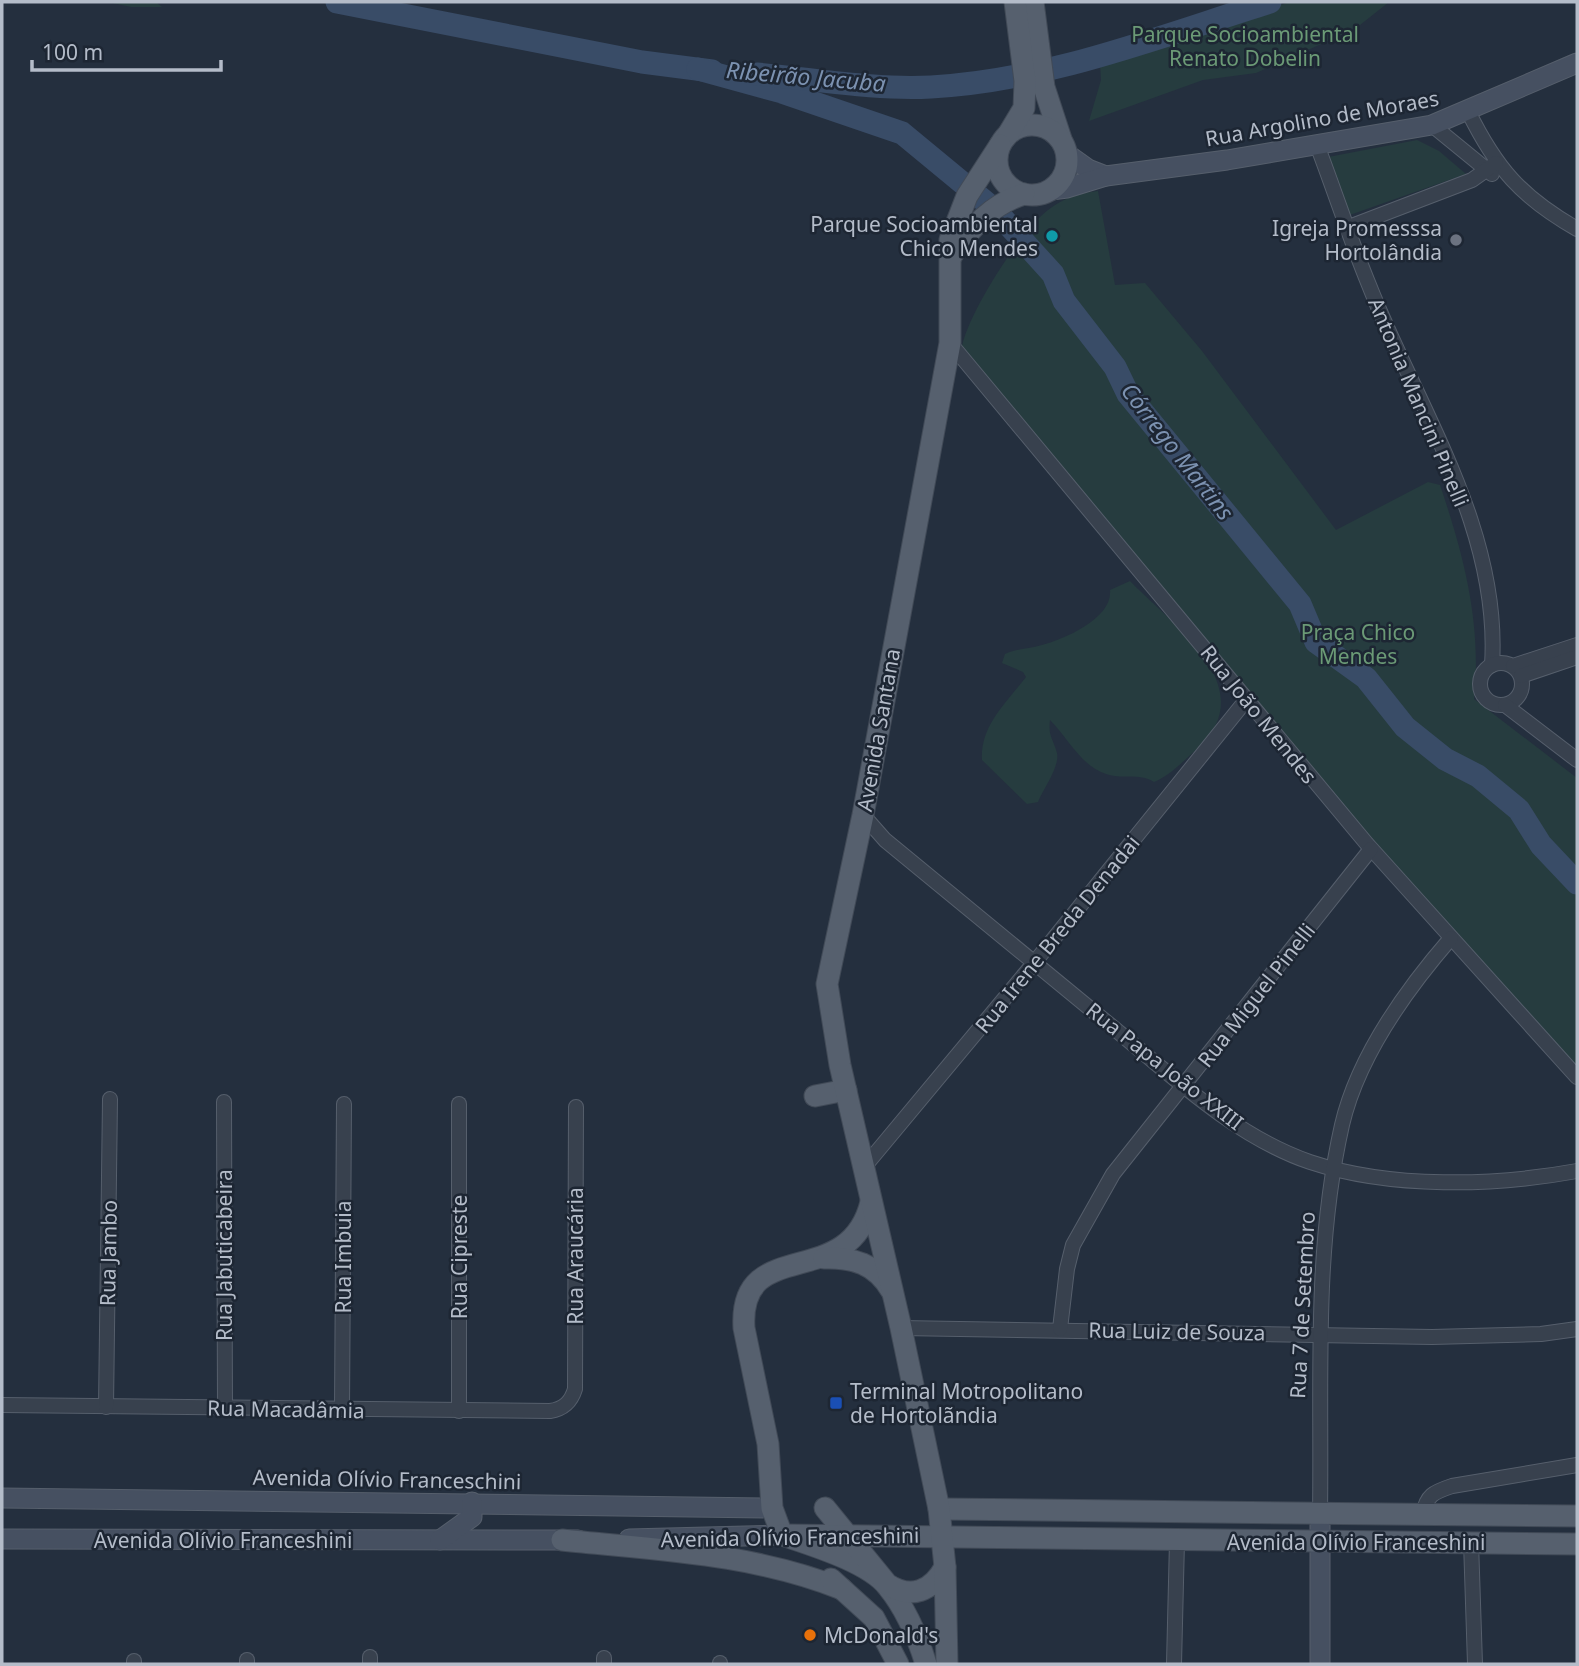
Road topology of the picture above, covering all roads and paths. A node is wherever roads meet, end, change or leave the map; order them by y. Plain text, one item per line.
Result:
1 (1015, 2) edge
2 (1033, 2) edge
3 (1577, 63) edge
4 (1034, 80) junction
5 (1468, 111) junction
6 (1432, 125) junction
7 (1004, 139) junction
8 (1317, 145) junction
9 (1065, 148) junction
10 (1491, 168) junction
11 (1106, 176) junction
12 (1051, 190) junction
13 (1024, 194) junction
14 (1577, 213) edge
15 (1562, 221) junction
16 (1349, 228) junction
17 (1577, 229) edge
18 (951, 257) junction
19 (950, 344) junction
20 (1577, 645) edge
21 (1577, 657) edge
22 (1492, 665) junction
23 (1517, 671) junction
24 (1247, 699) junction
25 (1505, 705) junction
26 (1577, 760) edge
27 (861, 825) junction
28 (885, 840) junction
29 (1371, 849) junction
30 (1451, 938) junction
31 (1034, 963) junction
32 (1577, 1077) edge
33 (1185, 1087) junction
34 (846, 1090) junction
35 (815, 1096) dead end
36 (110, 1098) dead end
37 (224, 1102) dead end
38 (344, 1104) dead end
39 (460, 1104) dead end
40 (576, 1107) dead end
41 (864, 1166) junction
42 (1336, 1169) junction
43 (1577, 1171) edge
44 (872, 1200) junction
45 (823, 1258) junction
46 (895, 1302) junction
47 (901, 1328) junction
48 (1060, 1329) junction
49 (1577, 1329) edge
50 (1320, 1333) junction
51 (568, 1404) joint
52 (2, 1405) edge
53 (106, 1407) junction
54 (225, 1409) junction
55 (342, 1409) junction
56 (459, 1411) junction
57 (1577, 1465) edge
58 (2, 1498) edge
59 (472, 1502) junction
60 (772, 1508) junction
61 (825, 1508) dead end
62 (939, 1509) junction
63 (1320, 1513) junction
64 (1423, 1515) junction
65 (1577, 1516) edge
66 (782, 1535) junction
67 (850, 1536) junction
68 (942, 1536) junction
69 (2, 1539) edge
70 (439, 1540) junction
71 (562, 1540) junction
72 (1320, 1540) junction
73 (1177, 1541) junction
74 (1472, 1542) junction
75 (1577, 1544) edge
76 (945, 1567) junction
77 (887, 1584) junction
78 (842, 1589) junction
79 (898, 1664) edge
80 (926, 1664) edge
81 (947, 1664) edge
82 (1174, 1664) edge
83 (1320, 1664) edge
84 (1475, 1664) edge

1 - 4 main road, Avenida Santana
2 - 4 main road, Avenida Santana
3 - 5 street, Rua Argolino de Moraes
4 - 7 main road, Avenida Santana
4 - 9 main road, Avenida Santana
5 - 6 street, Rua Argolino de Moraes
5 - 10 street
6 - 8 street, Rua Argolino de Moraes
6 - 10 street
7 - 9 main road
7 - 13 main road
7 - 18 main road, Avenida Santana
8 - 11 street, Rua Argolino de Moraes
8 - 16 street, Antonia Mancini Pinelli
9 - 11 street
9 - 12 main road
10 - 15 street
10 - 16 street
11 - 12 street, Rua Argolino de Moraes
12 - 13 main road
13 - 18 main road
14 - 15 street
15 - 17 street
16 - 22 street, Antonia Mancini Pinelli
18 - 19 main road, Avenida Santana
19 - 24 street, Rua João Mendes
19 - 27 main road, Avenida Santana
20 - 23 street
21 - 23 street
22 - 23 street
22 - 25 street
23 - 25 street
24 - 29 street, Rua João Mendes
24 - 31 street, Rua Irene Breda Denadai
25 - 26 street
27 - 28 street, Rua Papa João XXIII
27 - 28 street, Rua Papa João XXIII
27 - 34 main road, Avenida Santana
28 - 31 street, Rua Papa João XXIII
29 - 30 street, Rua João Mendes
29 - 33 street, Rua Miguel Pinelli
30 - 32 street, Rua João Mendes
30 - 42 street, Rua 7 de Setembro
31 - 33 street, Rua Papa João XXIII
31 - 41 street, Rua Irene Breda Denadai
33 - 42 street, Rua Papa João XXIII
33 - 48 street, Rua Miguel Pinelli
34 - 35 main road
34 - 41 main road, Avenida Santana
36 - 53 street, Rua Jambo
37 - 54 street, Rua Jabuticabeira
38 - 55 street, Rua Imbuia
39 - 56 street, Rua Cipreste
40 - 51 street, Rua Araucária
41 - 44 main road, Avenida Santana
42 - 43 street, Rua Papa João XXIII
42 - 50 street, Rua 7 de Setembro
44 - 45 main road, Avenida Santana
44 - 46 main road, Avenida Santana
45 - 46 main road, Avenida Santana
45 - 60 main road, Avenida Santana
46 - 47 main road, Avenida Santana
47 - 48 street, Rua Luiz de Souza
47 - 62 main road, Avenida Santana
48 - 50 street, Rua Luiz de Souza
49 - 50 street, Rua Luiz de Souza
50 - 63 street, Rua 7 de Setembro
51 - 56 street, Rua Macadâmia
52 - 53 street, Rua Macadâmia
53 - 54 street, Rua Macadâmia
54 - 55 street, Rua Macadâmia
55 - 56 street, Rua Macadâmia
57 - 64 street
58 - 59 street, Avenida Olívio Franceschini
59 - 60 street, Avenida Olívio Franceschini
59 - 70 street
60 - 66 main road, Avenida Santana
61 - 67 main road
62 - 63 main road, Avenida Olívio Franceshini
62 - 68 main road, Avenida Santana
63 - 64 main road, Avenida Olívio Franceshini
63 - 72 street, Rua 7 de Setembro
64 - 65 main road, Avenida Olívio Franceshini
66 - 67 main road, Avenida Olívio Franceshini
66 - 71 street, Avenida Olívio Franceshini
66 - 77 main road
66 - 78 main road
67 - 68 main road, Avenida Olívio Franceshini
67 - 77 main road
68 - 73 main road, Avenida Olívio Franceshini
68 - 76 main road, Avenida Santana
69 - 70 street, Avenida Olívio Franceshini
70 - 71 street, Avenida Olívio Franceshini
71 - 78 main road
72 - 73 main road, Avenida Olívio Franceshini
72 - 74 main road, Avenida Olívio Franceshini
72 - 83 street, Rua 7 de Setembro
73 - 82 street
74 - 75 main road, Avenida Olívio Franceshini
74 - 84 street
76 - 77 main road
76 - 81 main road, Avenida Santana
77 - 80 main road
78 - 79 main road

